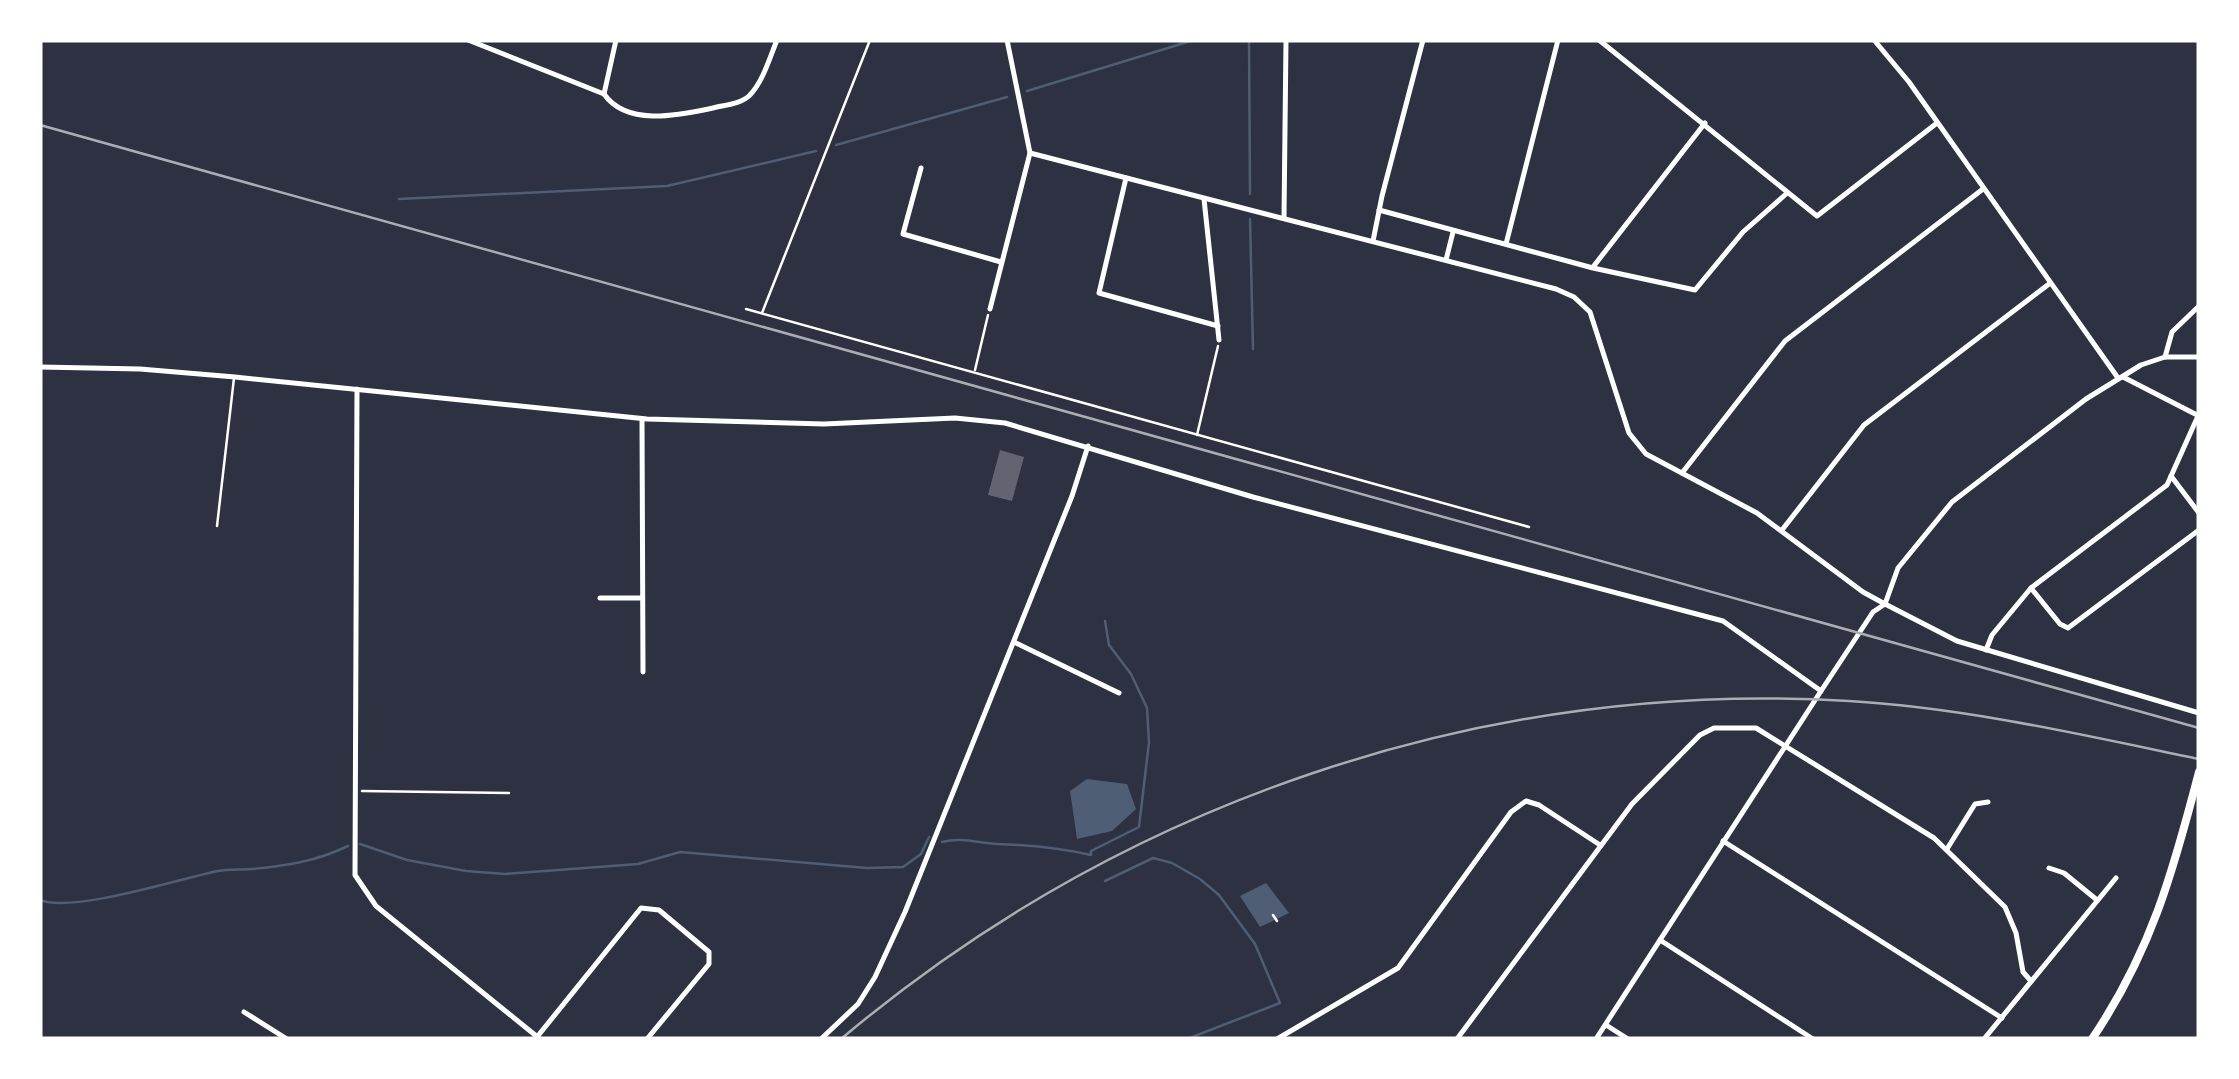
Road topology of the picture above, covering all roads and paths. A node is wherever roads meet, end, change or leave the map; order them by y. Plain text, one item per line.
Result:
1 (468, 40) edge
2 (616, 40) edge
3 (777, 40) edge
4 (870, 40) edge
5 (1006, 40) edge
6 (1286, 40) edge
7 (1423, 40) edge
8 (1558, 40) edge
9 (1600, 40) edge
10 (1874, 40) edge
11 (604, 94) junction
12 (1704, 123) junction
13 (1937, 123) junction
14 (1030, 153) junction
15 (921, 168) dead end
16 (1126, 178) junction
17 (1983, 190) junction
18 (1786, 194) junction
19 (1204, 199) junction
20 (1379, 210) junction
21 (1284, 217) junction
22 (1453, 232) junction
23 (1373, 241) junction
24 (1506, 244) junction
25 (1446, 260) junction
26 (1001, 262) junction
27 (1593, 268) junction
28 (2049, 284) junction
29 (2199, 306) edge
30 (746, 309) dead end
31 (990, 309) joint
32 (762, 314) junction
33 (1218, 326) junction
34 (1219, 340) joint
35 (2164, 357) junction
36 (2199, 357) edge
37 (40, 367) edge
38 (974, 373) junction
39 (234, 377) junction
40 (2120, 378) junction
41 (357, 389) junction
42 (2198, 416) edge
43 (642, 419) junction
44 (1197, 435) junction
45 (1088, 446) junction
46 (1682, 473) junction
47 (2171, 476) junction
48 (2199, 513) edge
49 (216, 526) dead end
50 (1529, 526) dead end
51 (1782, 530) junction
52 (2199, 530) edge
53 (2031, 588) junction
54 (600, 598) dead end
55 (642, 598) junction
56 (1885, 604) junction
57 (1014, 642) junction
58 (1986, 650) junction
59 (642, 672) dead end
60 (1119, 692) dead end
61 (1821, 692) junction
62 (2199, 713) edge
63 (1783, 748) junction
64 (2199, 772) edge
65 (356, 791) junction
66 (509, 793) dead end
67 (1988, 802) dead end
68 (1724, 841) junction
69 (1600, 845) junction
70 (1947, 849) junction
71 (2048, 868) dead end
72 (2116, 878) dead end
73 (2097, 900) junction
74 (1273, 914) dead end
75 (1277, 921) dead end
76 (1660, 940) junction
77 (2031, 981) junction
78 (244, 1012) dead end
79 (2002, 1018) junction
80 (1606, 1025) junction
81 (538, 1038) edge
82 (287, 1039) edge
83 (647, 1039) edge
84 (820, 1039) edge
85 (1278, 1039) edge
86 (1457, 1039) edge
87 (1596, 1039) edge
88 (1628, 1039) edge
89 (1814, 1039) edge
90 (1984, 1039) edge
91 (2092, 1039) edge

1 - 11 street
2 - 11 street
3 - 11 street
4 - 32 path
5 - 14 street
6 - 21 street
7 - 20 street
8 - 24 street
9 - 12 street
10 - 13 street
12 - 18 street
12 - 27 street
13 - 17 street
13 - 18 street
14 - 16 street
14 - 26 street
15 - 26 street
16 - 19 street
16 - 33 street
17 - 28 street
17 - 46 street
18 - 27 street
19 - 21 street
19 - 33 street
20 - 22 street
20 - 23 street
21 - 23 street
22 - 24 street
22 - 25 street
23 - 25 street
24 - 27 street
25 - 46 street
26 - 31 street
28 - 40 street
28 - 51 street
29 - 35 street
30 - 32 path
31 - 38 path
32 - 38 path
33 - 34 street
34 - 44 path
35 - 36 street
35 - 40 street
37 - 39 street
38 - 44 path
39 - 41 street
39 - 49 lane
40 - 42 street
40 - 56 street
41 - 43 street
41 - 65 street
42 - 47 street
43 - 45 street
43 - 55 street
44 - 50 path
45 - 57 street
45 - 61 street
46 - 51 street
47 - 48 street
47 - 53 street
51 - 56 street
52 - 53 street
53 - 58 street
54 - 55 street
55 - 59 street
56 - 58 street
56 - 61 street
57 - 60 street
57 - 84 street
58 - 62 street
61 - 63 street
63 - 68 street
63 - 69 street
63 - 70 street
64 - 91 main road
65 - 66 path
65 - 81 street
67 - 70 street
68 - 76 street
68 - 79 street
69 - 85 street
69 - 86 street
70 - 77 street
71 - 73 street
72 - 73 street
73 - 77 street
74 - 75 path
76 - 80 street
76 - 89 street
77 - 79 street
78 - 82 street
79 - 90 street
80 - 87 street
80 - 88 street
81 - 83 street

